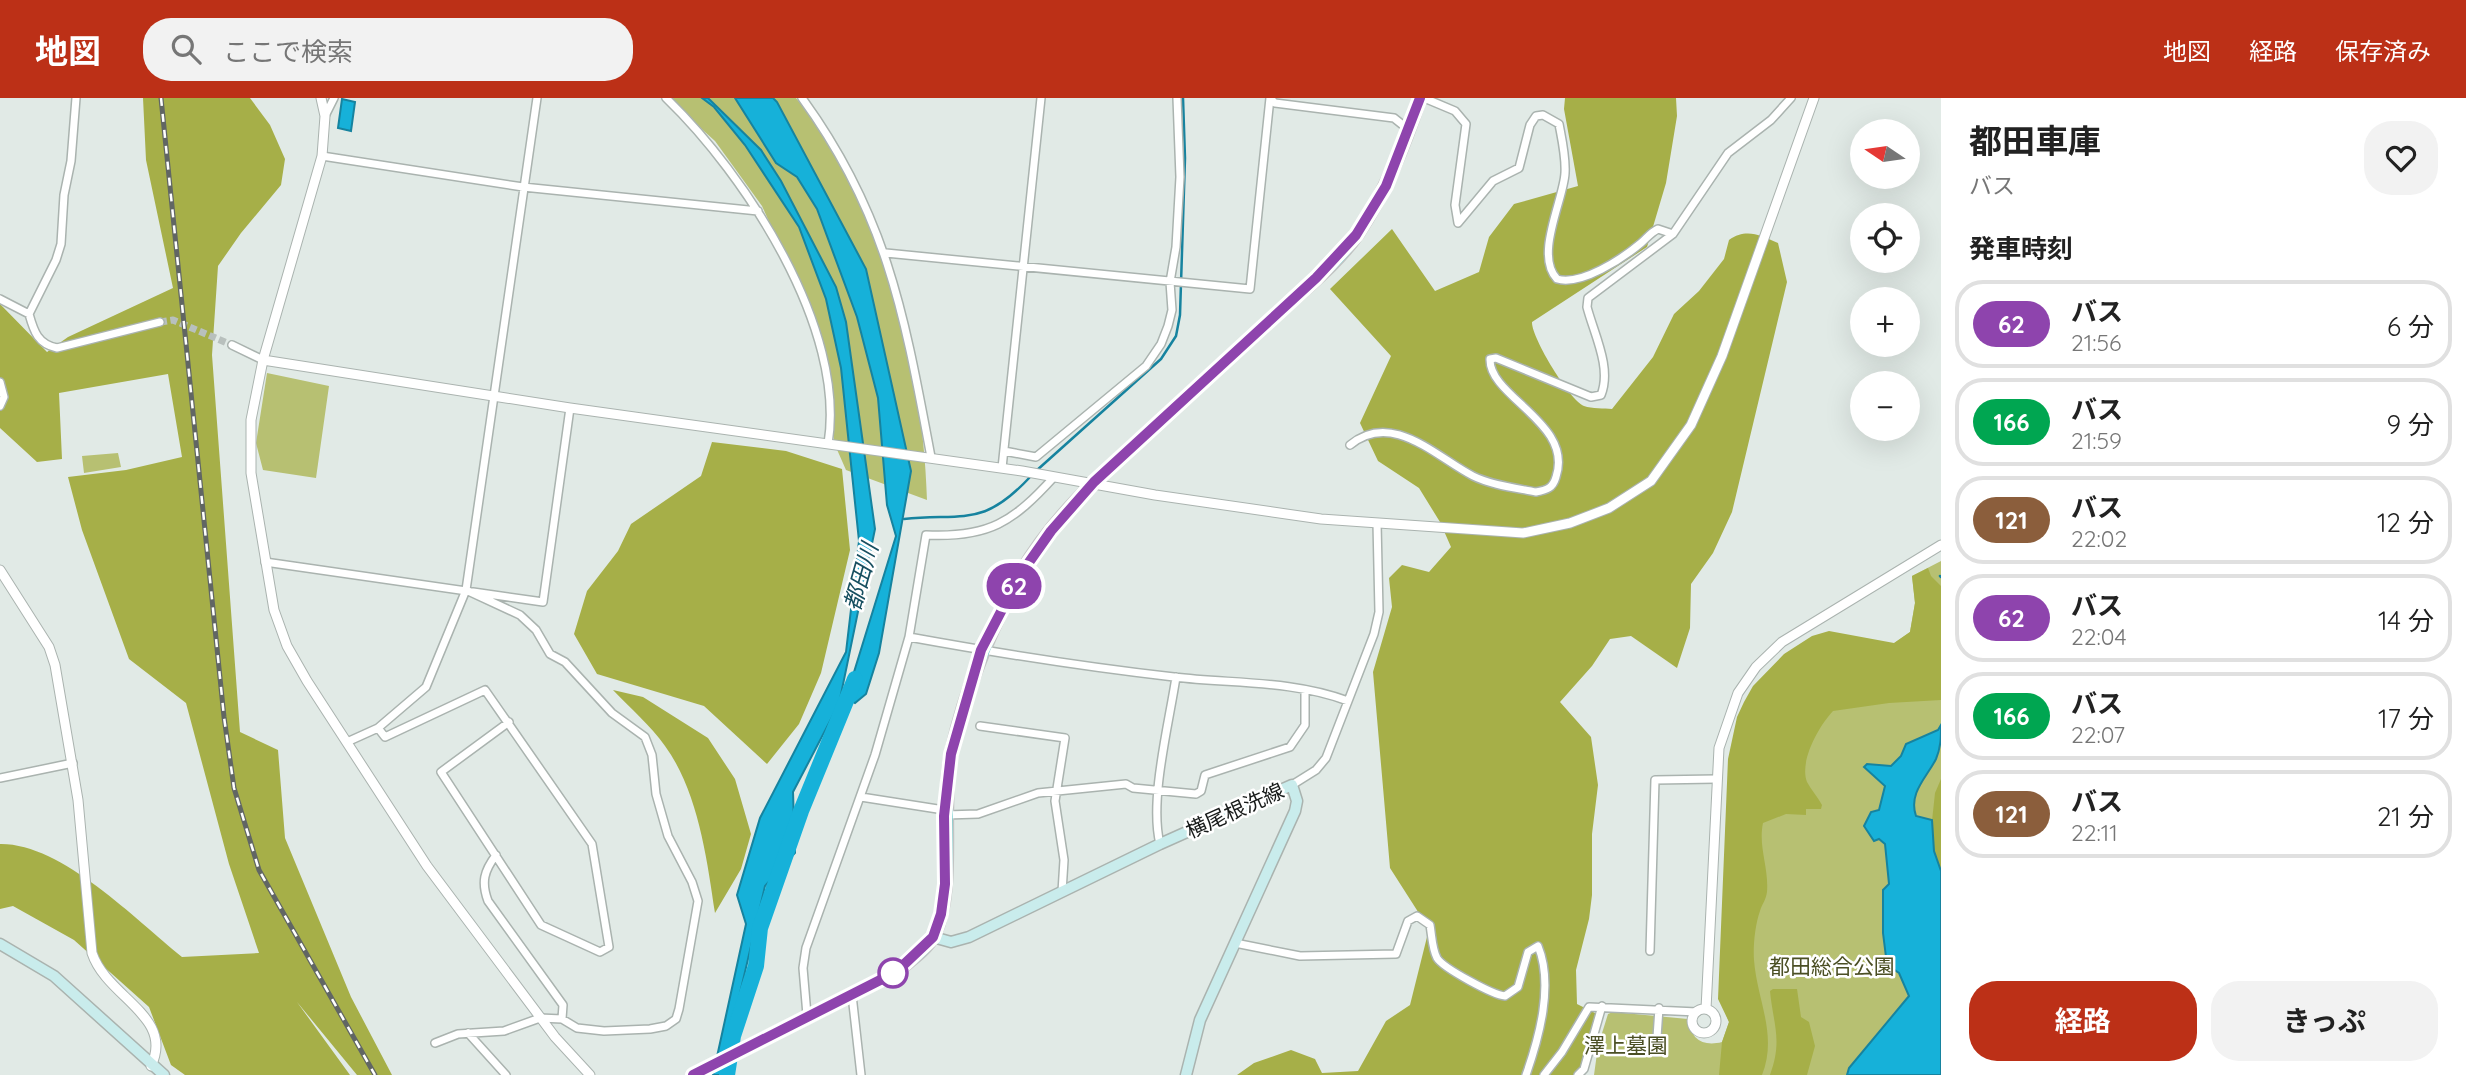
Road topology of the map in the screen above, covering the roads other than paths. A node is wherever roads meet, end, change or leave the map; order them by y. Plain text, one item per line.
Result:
1 (76, 98) edge
2 (321, 98) edge
3 (334, 98) edge
4 (537, 98) edge
5 (666, 98) edge
6 (803, 98) edge
7 (1041, 98) edge
8 (1177, 98) edge
9 (1270, 98) edge
10 (1422, 98) edge
11 (1791, 98) edge
12 (1814, 98) edge
13 (325, 116) junction
14 (1409, 130) junction
15 (321, 156) junction
16 (523, 187) junction
17 (758, 211) junction
18 (1673, 234) junction
19 (886, 253) junction
20 (1024, 266) junction
21 (1171, 282) junction
22 (0, 299) edge
23 (29, 314) junction
24 (160, 322) tunnel mouth
25 (232, 345) tunnel mouth
26 (263, 360) junction
27 (0, 382) edge
28 (491, 396) junction
29 (0, 406) edge
30 (570, 408) junction
31 (828, 444) junction
32 (1350, 445) dead end
33 (1004, 452) junction
34 (928, 458) junction
35 (1002, 468) junction
36 (1049, 476) junction
37 (1094, 482) junction
38 (1377, 523) junction
39 (1941, 545) edge
40 (265, 562) junction
41 (0, 570) edge
42 (466, 590) junction
43 (909, 637) junction
44 (981, 650) junction
45 (1176, 677) junction
46 (1304, 690) junction
47 (1348, 701) junction
48 (509, 722) junction
49 (980, 726) dead end
50 (378, 728) junction
51 (347, 742) junction
52 (73, 762) junction
53 (0, 778) edge
54 (1716, 779) junction
55 (1292, 785) junction
56 (1056, 791) junction
57 (1159, 792) junction
58 (861, 797) junction
59 (944, 813) junction
60 (1160, 844) junction
61 (496, 855) junction
62 (1062, 893) junction
63 (933, 937) junction
64 (1236, 943) junction
65 (0, 944) edge
66 (1650, 951) dead end
67 (852, 995) junction
68 (1602, 1006) junction
69 (1659, 1008) junction
70 (1701, 1011) joint
71 (807, 1015) junction
72 (540, 1018) junction
73 (562, 1019) junction
74 (468, 1033) junction
75 (435, 1043) dead end
76 (1656, 1052) dead end
77 (151, 1066) junction
78 (164, 1075) edge
79 (506, 1075) edge
80 (590, 1075) edge
81 (693, 1075) edge
82 (861, 1075) edge
83 (1186, 1075) edge
84 (1526, 1075) edge
85 (1544, 1075) edge
86 (1578, 1075) edge

1 - 23 street
2 - 13 street
3 - 13 street
4 - 16 street
5 - 17 street
6 - 19 street
7 - 20 street
8 - 21 street
9 - 14 street
9 - 21 street
10 - 14 highway
10 - 18 street
11 - 18 street
12 - 38 street
13 - 15 street
14 - 37 highway
15 - 16 street
15 - 26 street
16 - 17 street
16 - 28 street
17 - 31 street
18 - 32 street
19 - 20 street
19 - 34 street
20 - 21 street
20 - 33 street
21 - 33 street
22 - 23 street
23 - 24 street
25 - 26 street
26 - 28 street
26 - 40 street
27 - 29 street
28 - 30 street
28 - 42 street
30 - 31 street
30 - 42 street
31 - 34 street
33 - 35 street
34 - 35 street
35 - 36 street
36 - 37 street
36 - 43 street
37 - 38 street
37 - 44 highway
38 - 47 street
39 - 54 street
40 - 42 street
40 - 51 street
41 - 52 street
42 - 50 street
42 - 73 street
43 - 44 street
43 - 58 street
44 - 45 street
44 - 59 highway
45 - 46 street
45 - 57 street
46 - 47 street
46 - 57 street
47 - 55 street
48 - 50 street
48 - 61 street
48 - 61 street
49 - 56 street
50 - 51 street
51 - 72 street
52 - 53 street
52 - 77 street
54 - 66 street
54 - 70 street
55 - 60 main road, 横尾根洗線
55 - 64 main road, 横尾根洗線
56 - 57 street
56 - 59 street
56 - 62 street
57 - 60 street
58 - 59 street
58 - 71 street
59 - 63 highway
60 - 62 main road, 横尾根洗線
61 - 73 street
62 - 63 main road, 横尾根洗線
63 - 67 highway
64 - 83 main road, 横尾根洗線
64 - 84 street
65 - 77 main road
67 - 71 highway
67 - 82 street
68 - 69 street
68 - 85 street
68 - 86 street
69 - 70 street
69 - 76 street
71 - 81 highway
72 - 73 street
72 - 74 street
72 - 80 street
74 - 75 street
74 - 79 street
77 - 78 main road

